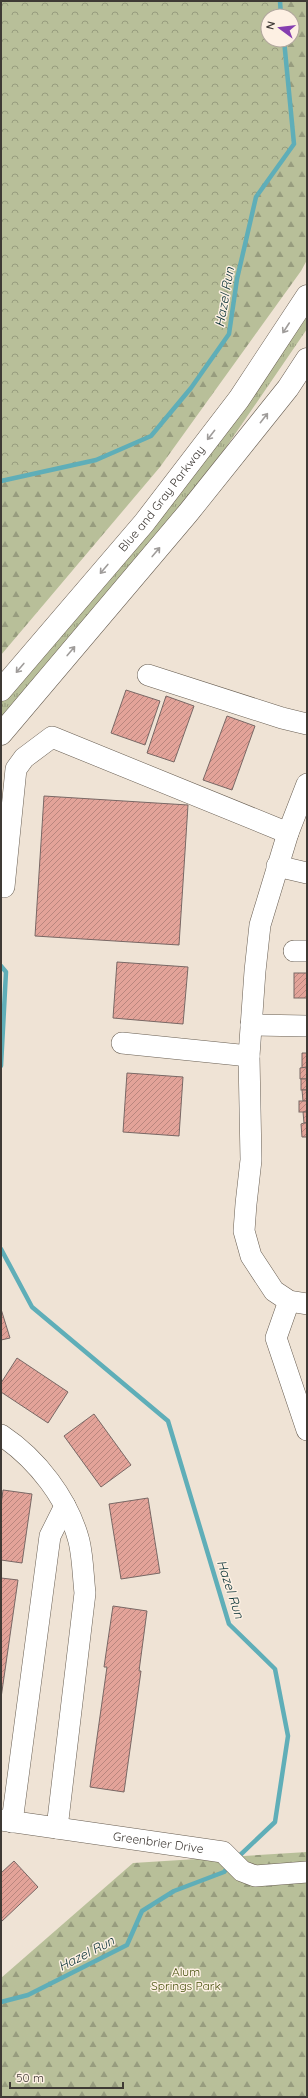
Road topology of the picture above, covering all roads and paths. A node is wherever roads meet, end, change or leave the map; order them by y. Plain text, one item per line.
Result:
1 (307, 296) edge
2 (307, 359) edge
3 (148, 675) dead end
4 (1, 690) edge
5 (307, 724) edge
6 (1, 734) edge
7 (307, 784) edge
8 (288, 833) junction
9 (277, 866) junction
10 (307, 873) edge
11 (4, 887) dead end
12 (251, 1025) junction
13 (307, 1026) edge
14 (122, 1043) dead end
15 (249, 1056) junction
16 (298, 1302) edge
17 (307, 1430) edge
18 (1, 1435) edge
19 (65, 1506) junction
20 (7, 1821) edge
21 (57, 1828) junction
22 (307, 1872) edge

1 -> 4 highway, Blue and Gray Parkway
6 -> 2 highway
3 - 5 street
7 - 8 street
8 - 9 street
8 - 11 street
9 - 10 street
9 - 12 street
12 - 13 street
12 - 15 street
14 - 15 street
15 - 16 street
16 - 17 street
18 - 19 street
19 - 20 street
19 - 21 street
20 - 21 street, Greenbrier Drive
21 - 22 street, Greenbrier Drive

